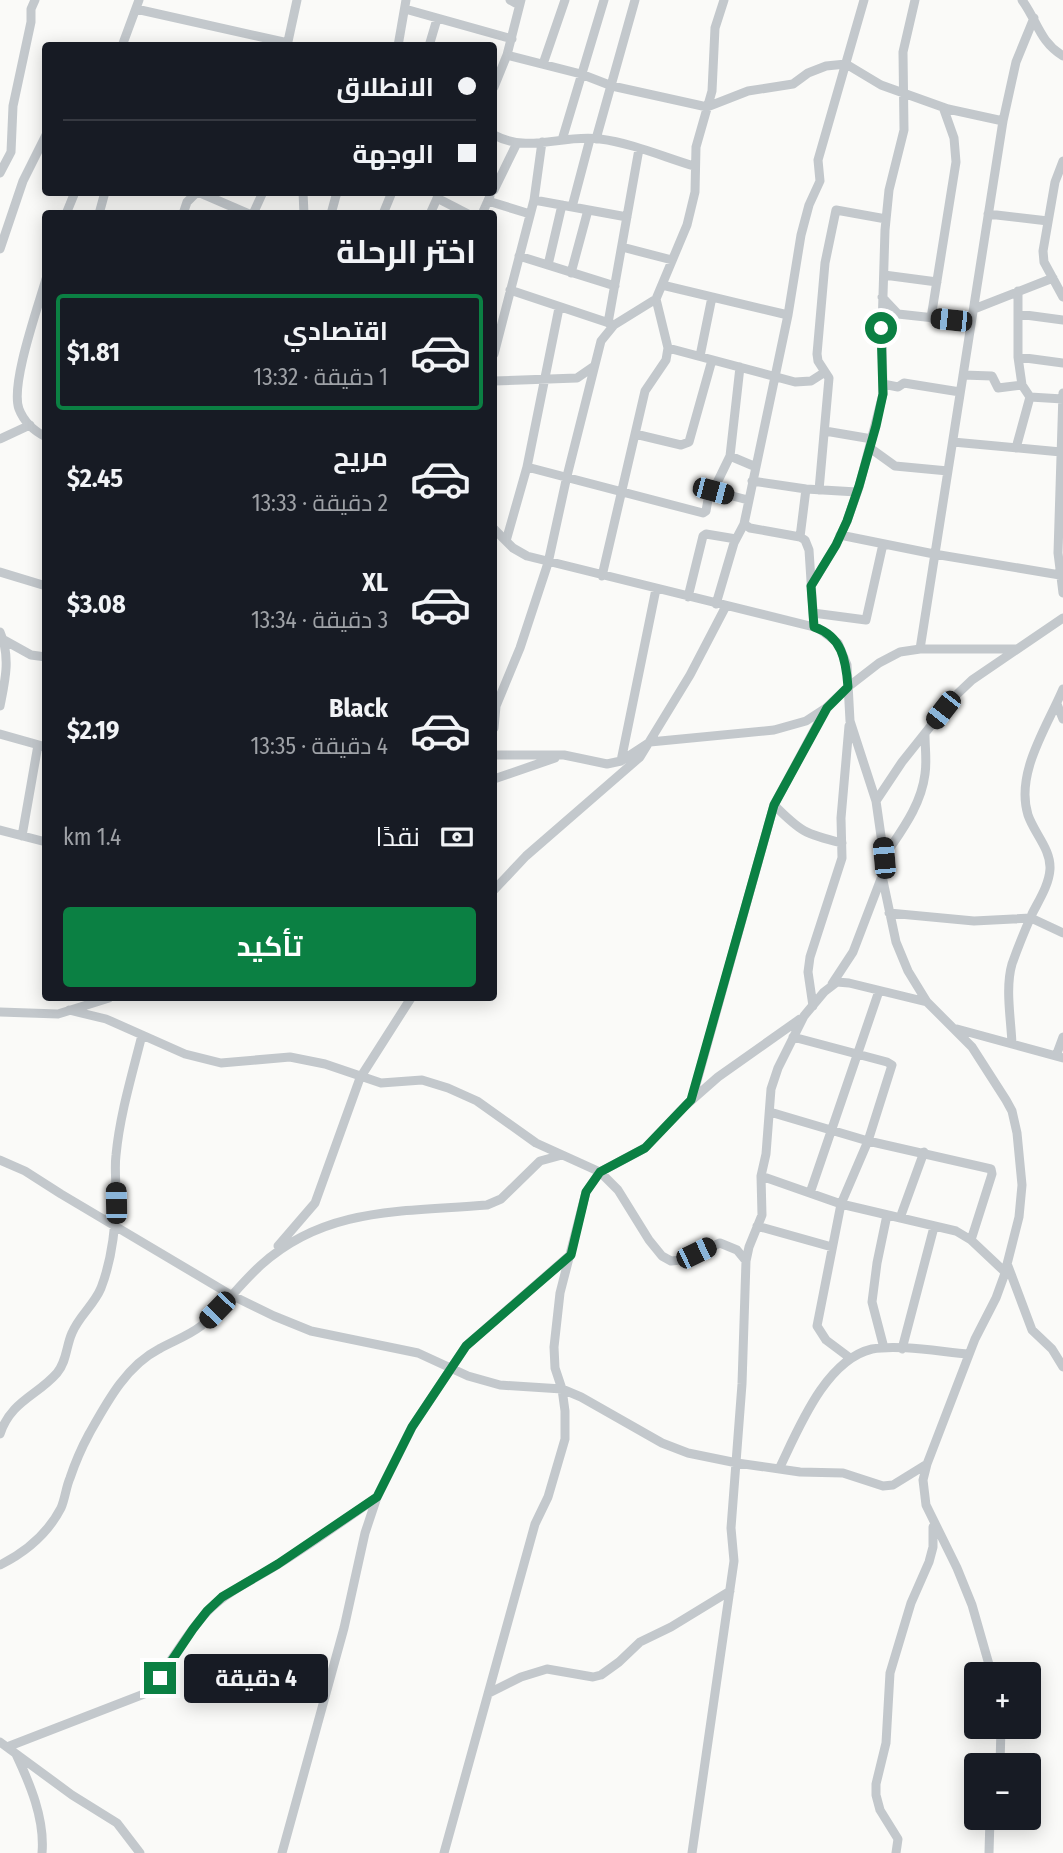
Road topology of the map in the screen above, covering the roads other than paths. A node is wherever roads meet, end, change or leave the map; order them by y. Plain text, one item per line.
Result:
1 (35, 0) edge
2 (297, 0) edge
3 (510, 0) edge
4 (565, 0) edge
5 (604, 0) edge
6 (635, 0) edge
7 (724, 0) edge
8 (864, 0) edge
9 (915, 0) edge
10 (1023, 0) edge
11 (520, 2) edge
12 (405, 4) edge
13 (137, 5) edge
14 (1034, 18) junction
15 (438, 19) junction
16 (512, 39) junction
17 (123, 42) edge
18 (279, 42) edge
19 (287, 42) edge
20 (399, 42) edge
21 (430, 42) edge
22 (507, 55) junction
23 (1063, 56) edge
24 (543, 64) junction
25 (846, 64) junction
26 (581, 74) junction
27 (497, 80) edge
28 (612, 86) junction
29 (904, 93) junction
30 (707, 107) junction
31 (943, 107) junction
32 (1003, 121) junction
33 (497, 136) edge
34 (593, 139) junction
35 (562, 140) junction
36 (542, 142) junction
37 (42, 143) edge
38 (516, 145) junction
39 (639, 149) junction
40 (1063, 161) edge
41 (694, 166) junction
42 (0, 173) edge
43 (497, 182) edge
44 (208, 196) edge
45 (440, 196) edge
46 (495, 196) edge
47 (534, 200) junction
48 (562, 205) junction
49 (572, 207) junction
50 (241, 210) edge
51 (462, 210) edge
52 (588, 210) junction
53 (530, 214) junction
54 (988, 214) junction
55 (627, 217) junction
56 (886, 219) junction
57 (1048, 221) junction
58 (622, 247) junction
59 (0, 249) edge
60 (519, 256) junction
61 (672, 260) junction
62 (548, 265) junction
63 (571, 273) junction
64 (884, 275) junction
65 (1053, 278) junction
66 (937, 282) junction
67 (662, 285) junction
68 (615, 286) junction
69 (510, 289) junction
70 (1018, 291) junction
71 (42, 294) edge
72 (712, 297) junction
73 (883, 297) junction
74 (1063, 297) edge
75 (656, 299) junction
76 (559, 308) junction
77 (974, 309) junction
78 (1018, 314) junction
79 (788, 315) junction
80 (931, 318) junction
81 (1063, 320) edge
82 (971, 322) junction
83 (611, 324) junction
84 (497, 342) edge
85 (668, 348) junction
86 (700, 356) junction
87 (1018, 357) junction
88 (712, 360) junction
89 (1063, 363) edge
90 (593, 367) junction
91 (740, 367) junction
92 (825, 372) junction
93 (963, 375) junction
94 (776, 376) junction
95 (543, 379) junction
96 (497, 381) edge
97 (883, 384) junction
98 (1022, 385) junction
99 (960, 393) junction
100 (1063, 393) edge
101 (1030, 397) junction
102 (1063, 399) edge
103 (30, 425) junction
104 (825, 431) junction
105 (42, 434) edge
106 (635, 434) junction
107 (0, 439) edge
108 (953, 442) junction
109 (871, 443) junction
110 (1016, 448) junction
111 (1061, 452) junction
112 (730, 456) junction
113 (527, 467) junction
114 (756, 467) junction
115 (948, 471) junction
116 (567, 476) junction
117 (752, 481) junction
118 (806, 489) junction
119 (819, 490) junction
120 (622, 491) junction
121 (713, 491) junction
122 (857, 492) junction
123 (748, 500) junction
124 (744, 524) junction
125 (497, 532) edge
126 (840, 535) junction
127 (800, 537) junction
128 (736, 539) junction
129 (506, 541) junction
130 (883, 544) junction
131 (934, 554) junction
132 (548, 563) junction
133 (0, 572) edge
134 (1060, 575) junction
135 (602, 576) junction
136 (42, 585) edge
137 (811, 586) junction
138 (656, 589) junction
139 (1063, 593) edge
140 (688, 597) junction
141 (721, 605) junction
142 (813, 613) junction
143 (1063, 618) edge
144 (814, 627) junction
145 (2, 636) edge
146 (920, 649) junction
147 (1016, 649) junction
148 (42, 656) edge
149 (848, 687) junction
150 (1063, 690) edge
151 (497, 704) edge
152 (1056, 704) junction
153 (0, 706) edge
154 (827, 708) junction
155 (1063, 719) edge
156 (850, 721) junction
157 (0, 734) edge
158 (925, 735) junction
159 (650, 742) junction
160 (42, 746) edge
161 (497, 755) edge
162 (564, 755) junction
163 (621, 761) junction
164 (497, 778) edge
165 (876, 801) junction
166 (774, 805) junction
167 (0, 830) edge
168 (22, 836) junction
169 (42, 841) edge
170 (842, 843) junction
171 (884, 858) junction
172 (882, 876) junction
173 (497, 887) edge
174 (890, 913) junction
175 (1031, 918) junction
176 (1063, 933) edge
177 (831, 985) junction
178 (879, 991) junction
179 (98, 1001) edge
180 (409, 1001) edge
181 (927, 1002) junction
182 (813, 1006) junction
183 (69, 1010) junction
184 (0, 1012) edge
185 (804, 1016) junction
186 (955, 1029) junction
187 (142, 1035) junction
188 (793, 1037) junction
189 (1063, 1037) edge
190 (1012, 1044) junction
191 (857, 1054) junction
192 (1059, 1057) edge
193 (360, 1077) junction
194 (691, 1100) junction
195 (770, 1112) junction
196 (831, 1130) junction
197 (867, 1142) junction
198 (924, 1152) junction
199 (562, 1155) junction
200 (0, 1160) edge
201 (600, 1172) junction
202 (761, 1176) junction
203 (810, 1193) junction
204 (841, 1204) junction
205 (887, 1215) junction
206 (900, 1218) junction
207 (114, 1225) junction
208 (757, 1226) junction
209 (934, 1227) junction
210 (971, 1240) junction
211 (832, 1247) junction
212 (571, 1255) junction
213 (746, 1261) junction
214 (262, 1264) junction
215 (1006, 1268) junction
216 (231, 1295) junction
217 (884, 1348) junction
218 (902, 1349) junction
219 (969, 1354) junction
220 (850, 1358) junction
221 (1063, 1367) edge
222 (450, 1368) junction
223 (562, 1389) junction
224 (0, 1434) edge
225 (737, 1464) junction
226 (927, 1464) junction
227 (779, 1469) junction
228 (377, 1497) junction
229 (932, 1521) junction
230 (0, 1565) edge
231 (730, 1591) junction
232 (988, 1662) edge
233 (489, 1693) junction
234 (3, 1744) edge
235 (16, 1754) junction
236 (990, 1830) edge
237 (42, 1853) edge
238 (140, 1853) edge
239 (282, 1853) edge
240 (444, 1853) edge
241 (692, 1853) edge
242 (896, 1853) edge
243 (989, 1853) edge

1 - 42 street
2 - 19 street
3 - 11 street
4 - 24 street
5 - 26 street
6 - 28 street
7 - 30 street
8 - 25 street
9 - 29 street
10 - 14 street
11 - 16 street
12 - 15 street
12 - 20 street
13 - 17 street
13 - 18 street
14 - 23 street
14 - 32 street
15 - 16 street
15 - 21 street
16 - 22 street
22 - 24 street
22 - 27 street
24 - 26 street
25 - 29 street
25 - 30 street
25 - 79 street
26 - 28 street
26 - 35 street
28 - 30 street
28 - 34 street
29 - 31 street
29 - 56 street
30 - 41 street
31 - 32 street
31 - 66 street
32 - 54 street
33 - 38 street
34 - 35 street
34 - 39 street
34 - 49 street
35 - 36 street
36 - 38 street
36 - 47 street
37 - 59 street
38 - 43 street
39 - 41 street
39 - 55 street
40 - 57 street
41 - 61 street
44 - 50 street
45 - 51 street
46 - 53 street
47 - 48 street
47 - 53 street
48 - 49 street
48 - 62 street
49 - 52 street
52 - 55 street
52 - 63 street
53 - 60 street
54 - 57 street
54 - 77 street
55 - 58 street
56 - 64 street
56 - 92 street
57 - 65 street
58 - 61 street
58 - 68 street
60 - 62 street
60 - 69 street
61 - 67 street
62 - 63 street
63 - 68 street
64 - 66 street
64 - 73 street
65 - 70 street
65 - 74 street
66 - 80 street
67 - 72 street
67 - 75 street
68 - 83 street
69 - 76 street
69 - 84 street
70 - 77 street
70 - 78 street
71 - 103 street
72 - 79 street
72 - 86 street
73 - 80 street
73 - 97 street
75 - 83 street
75 - 85 street
76 - 83 street
76 - 95 street
77 - 82 street
78 - 81 street
78 - 87 street
79 - 94 street
80 - 82 street
82 - 93 street
83 - 90 street
85 - 86 street
85 - 106 street
86 - 88 street
87 - 89 street
87 - 98 street
88 - 91 street
88 - 106 street
90 - 95 street
90 - 116 street
91 - 94 street
91 - 112 street
92 - 94 street
92 - 104 street
93 - 98 street
93 - 99 street
94 - 114 street
95 - 96 street
95 - 113 street
97 - 99 street
97 - 109 street
98 - 101 street
99 - 108 street
100 - 102 street
101 - 102 street
101 - 110 street
102 - 111 street
103 - 105 street
103 - 107 street
104 - 109 street
104 - 119 street
106 - 120 street
108 - 110 street
108 - 115 street
109 - 115 street
109 - 122 street
110 - 111 street
111 - 134 street
112 - 114 street
112 - 121 street
113 - 116 street
113 - 129 street
114 - 117 street
115 - 131 street
116 - 120 street
116 - 132 street
117 - 118 street
117 - 123 street
118 - 119 street
118 - 127 street
119 - 122 street
120 - 121 street
120 - 135 street
121 - 123 street
122 - 126 street
123 - 124 street
124 - 127 street
124 - 128 street
125 - 129 street
126 - 130 street
126 - 137 street
127 - 137 street
128 - 140 street
128 - 141 street
129 - 132 street
130 - 131 street
130 - 142 street
131 - 134 street
131 - 146 street
132 - 135 street
132 - 151 street
133 - 136 street
134 - 139 street
135 - 138 street
137 - 142 street
138 - 140 street
138 - 163 street
140 - 141 street
141 - 144 street
141 - 159 street
142 - 144 street
143 - 147 street
144 - 149 street
145 - 148 street
145 - 153 street
146 - 147 street
146 - 149 street
147 - 158 street
149 - 154 street
149 - 156 street
150 - 152 street
152 - 155 street
152 - 175 street
154 - 159 street
154 - 166 street
156 - 165 street
156 - 170 street
157 - 160 street
158 - 165 street
158 - 171 street
159 - 163 street
159 - 173 street
160 - 168 street
161 - 162 street
162 - 163 street
162 - 164 street
165 - 171 street
166 - 170 street
166 - 194 street
167 - 168 street
168 - 169 street
170 - 182 street
171 - 172 street
172 - 174 street
172 - 177 street
174 - 175 street
174 - 181 street
175 - 176 street
175 - 190 street
177 - 178 street
177 - 182 street
178 - 181 street
178 - 191 street
179 - 183 street
180 - 193 street
181 - 186 street
182 - 185 street
183 - 184 street
183 - 187 street
185 - 188 street
185 - 194 street
186 - 190 street
186 - 215 street
187 - 193 street
187 - 207 street
188 - 191 street
188 - 195 street
189 - 192 street
190 - 192 street
191 - 196 street
191 - 197 street
193 - 199 street
193 - 214 street
194 - 201 street
195 - 196 street
195 - 202 street
196 - 197 street
196 - 203 street
197 - 198 street
197 - 204 street
198 - 206 street
198 - 210 street
199 - 201 street
199 - 214 street
200 - 207 street
201 - 212 street
201 - 213 street
202 - 203 street
202 - 208 street
203 - 204 street
204 - 205 street
204 - 211 street
205 - 206 street
205 - 217 street
206 - 209 street
207 - 216 street
207 - 224 street
208 - 211 street
208 - 213 street
209 - 210 street
209 - 218 street
210 - 215 street
211 - 220 street
212 - 222 street
212 - 223 street
213 - 225 street
214 - 216 street
215 - 219 street
215 - 221 street
216 - 222 street
216 - 230 street
217 - 218 street
217 - 220 street
218 - 219 street
219 - 226 street
220 - 227 street
222 - 223 street
222 - 228 street
223 - 225 street
223 - 233 street
225 - 227 street
225 - 231 street
226 - 227 street
226 - 229 street
228 - 234 street
228 - 239 street
229 - 232 street
229 - 242 street
231 - 233 street
231 - 241 street
233 - 240 street
234 - 235 street
235 - 237 street
235 - 238 street
236 - 243 street

